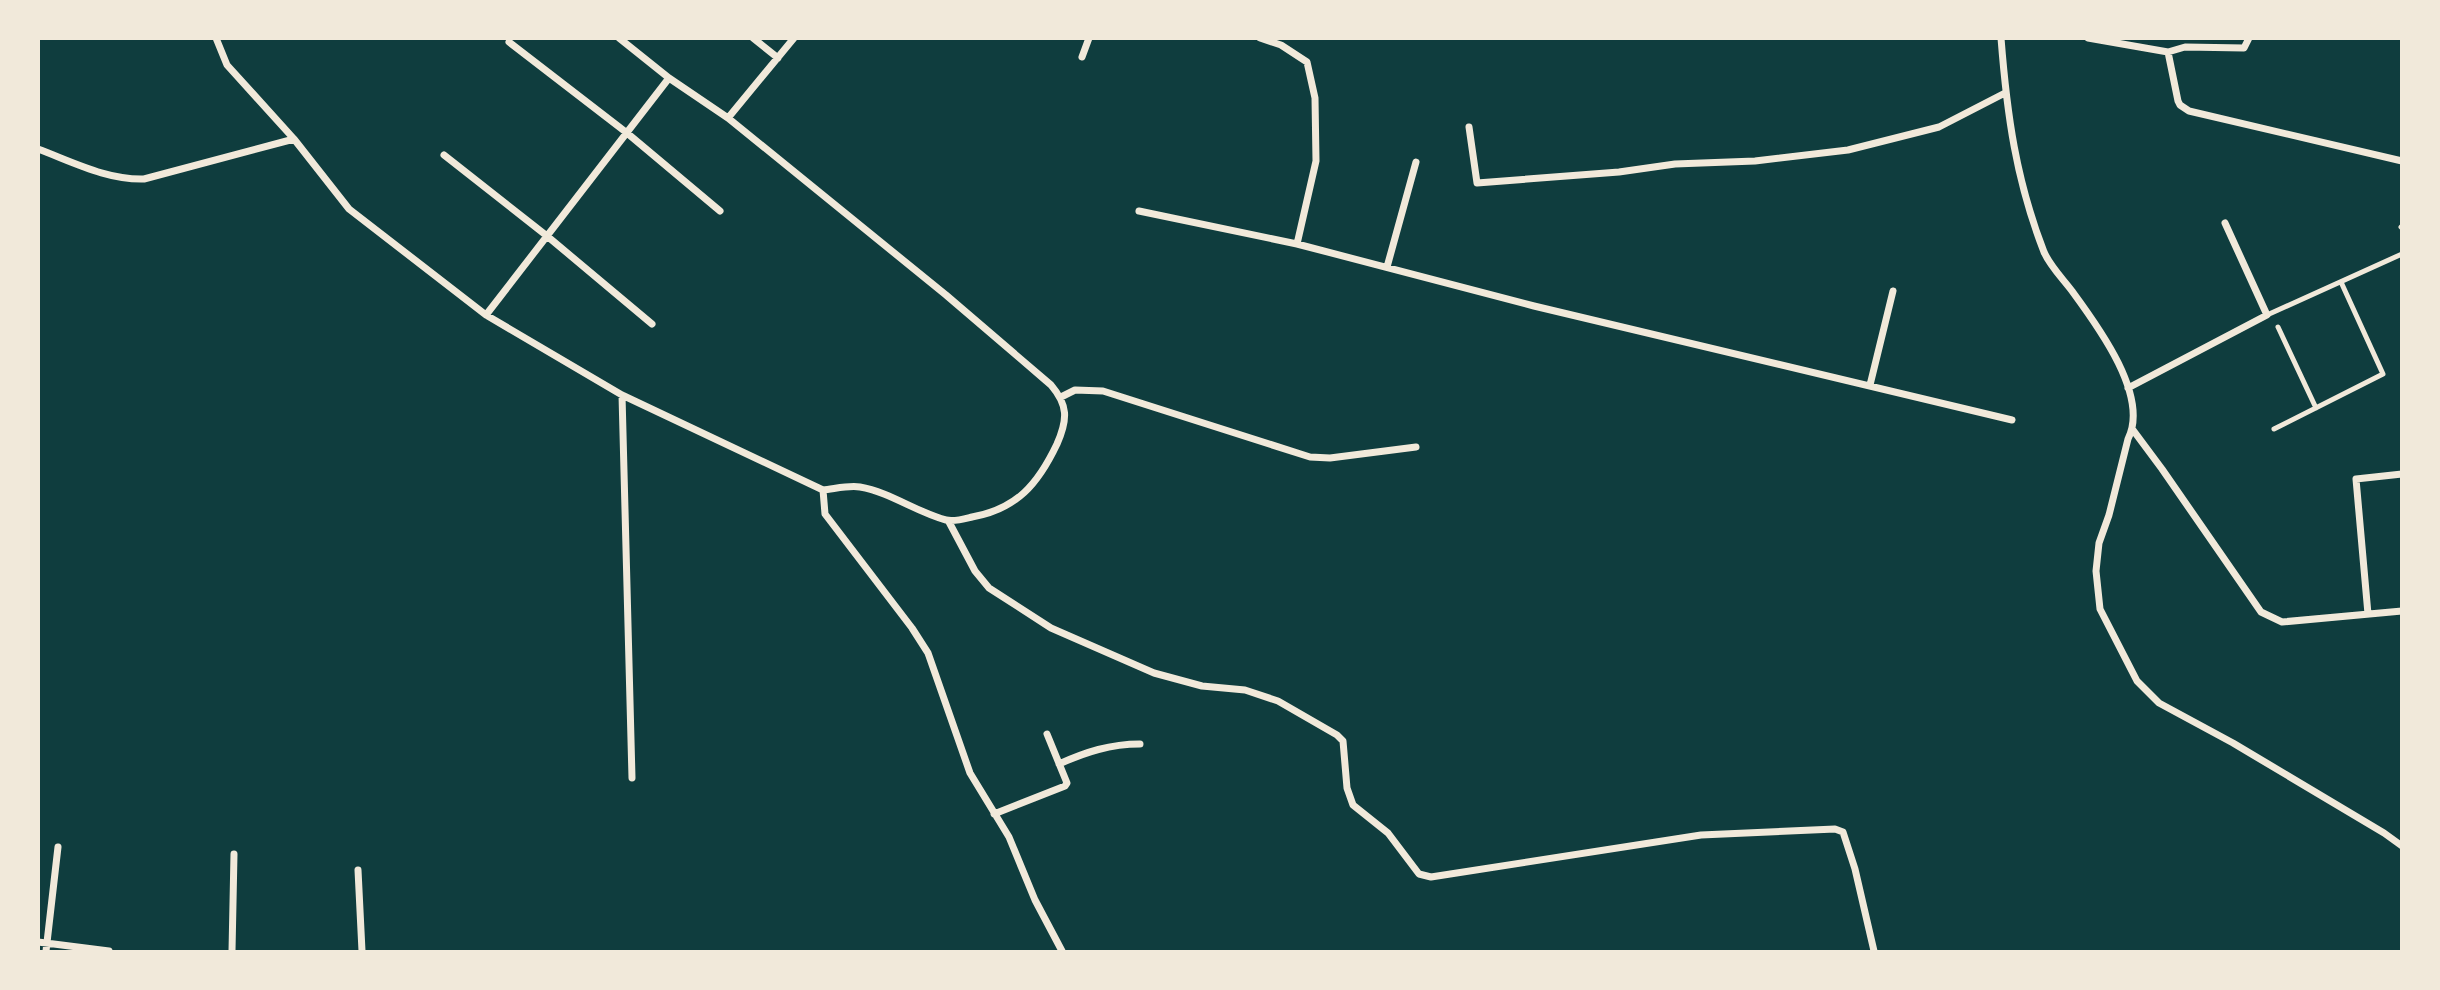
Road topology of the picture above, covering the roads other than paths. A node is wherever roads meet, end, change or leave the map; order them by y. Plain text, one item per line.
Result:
1 (216, 38) edge
2 (619, 38) edge
3 (753, 38) edge
4 (794, 38) edge
5 (1089, 38) edge
6 (1259, 38) edge
7 (2001, 38) edge
8 (2088, 38) edge
9 (2249, 38) edge
10 (509, 42) dead end
11 (2168, 52) junction
12 (1082, 57) dead end
13 (778, 58) junction
14 (669, 78) junction
15 (2006, 93) junction
16 (728, 118) junction
17 (1469, 127) dead end
18 (627, 133) junction
19 (294, 139) junction
20 (38, 149) edge
21 (444, 155) dead end
22 (2402, 161) edge
23 (1416, 162) dead end
24 (720, 211) dead end
25 (1139, 211) dead end
26 (2225, 223) dead end
27 (547, 236) junction
28 (1297, 244) junction
29 (2402, 254) edge
30 (1387, 267) junction
31 (2341, 282) junction
32 (1894, 291) dead end
33 (486, 315) junction
34 (2267, 315) junction
35 (652, 324) dead end
36 (2278, 327) dead end
37 (1870, 385) junction
38 (2128, 388) junction
39 (622, 395) junction
40 (1061, 397) junction
41 (2316, 408) junction
42 (2012, 420) dead end
43 (2274, 429) dead end
44 (2133, 430) junction
45 (1416, 447) dead end
46 (2402, 474) edge
47 (823, 490) junction
48 (949, 522) junction
49 (2402, 611) edge
50 (2368, 614) junction
51 (1047, 734) dead end
52 (1140, 744) dead end
53 (1059, 764) junction
54 (632, 778) dead end
55 (994, 814) junction
56 (2402, 846) edge
57 (58, 847) dead end
58 (234, 854) dead end
59 (358, 870) dead end
60 (44, 945) edge
61 (109, 951) edge
62 (232, 951) edge
63 (362, 951) edge
64 (1062, 951) edge
65 (1874, 951) edge

1 - 19 street
2 - 14 street
3 - 13 street
4 - 13 street
5 - 12 street
6 - 28 street
7 - 15 street
8 - 11 street
9 - 11 street
10 - 18 street
11 - 22 street
13 - 16 street
14 - 16 street
14 - 18 street
15 - 17 street
15 - 38 street
16 - 40 street
18 - 24 street
18 - 27 street
19 - 20 street
19 - 33 street
21 - 27 street
23 - 30 street
25 - 28 street
26 - 34 street
27 - 33 street
27 - 35 street
28 - 30 street
29 - 31 lane
30 - 37 street
31 - 34 lane
31 - 41 lane
32 - 37 street
33 - 39 street
34 - 38 street
36 - 41 lane
37 - 42 street
38 - 44 street
39 - 47 street
39 - 54 street
40 - 45 street
40 - 48 street
41 - 43 lane
44 - 50 street
44 - 56 street
46 - 50 street
47 - 48 street
47 - 55 street
48 - 65 street
49 - 50 street
51 - 53 street
52 - 53 street
53 - 55 street
55 - 64 street
57 - 60 street
58 - 62 street
59 - 63 street
60 - 61 street

